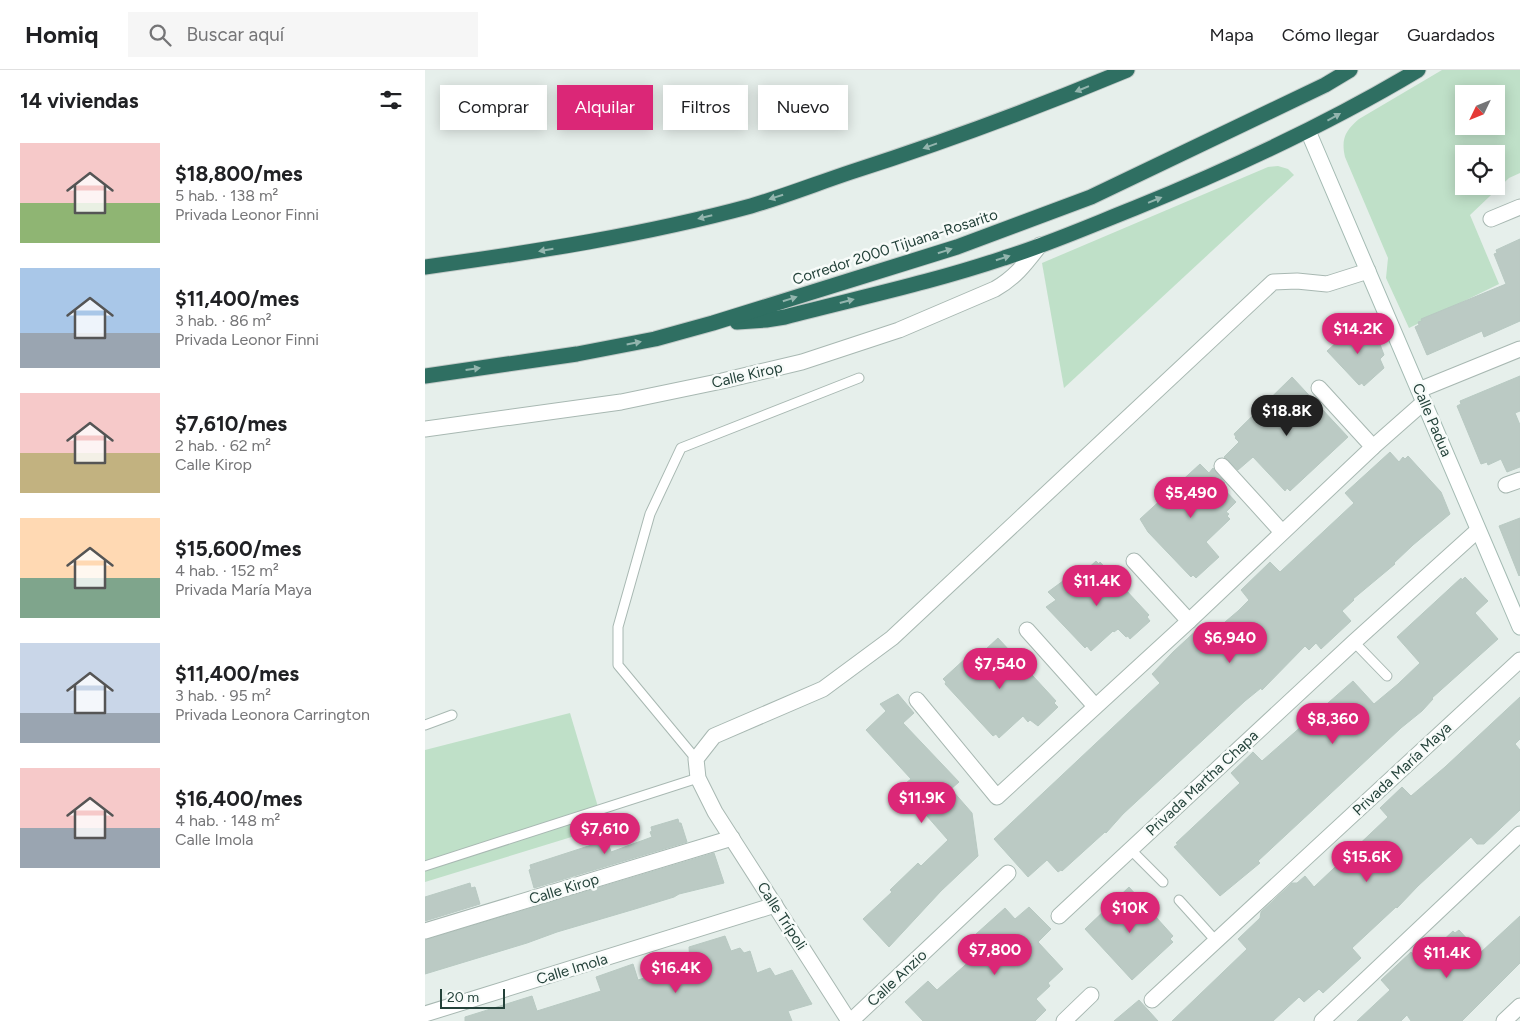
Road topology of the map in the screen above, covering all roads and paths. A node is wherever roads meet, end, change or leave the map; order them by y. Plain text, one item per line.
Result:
1 (1127, 70) edge
2 (1350, 70) edge
3 (1418, 70) edge
4 (1309, 131) junction
5 (1520, 206) edge
6 (1491, 219) dead end
7 (1040, 245) junction
8 (425, 267) edge
9 (1368, 271) junction
10 (713, 324) junction
11 (1520, 349) edge
12 (425, 376) edge
13 (859, 378) dead end
14 (1319, 388) dead end
15 (1422, 396) junction
16 (425, 429) edge
17 (1373, 447) junction
18 (1222, 466) dead end
19 (1478, 530) junction
20 (1282, 532) junction
21 (1135, 561) dead end
22 (1518, 618) edge
23 (1189, 621) junction
24 (1027, 630) dead end
25 (1355, 642) junction
26 (1520, 660) edge
27 (1387, 676) dead end
28 (917, 700) dead end
29 (1095, 706) junction
30 (451, 716) dead end
31 (425, 724) edge
32 (696, 759) junction
33 (698, 778) junction
34 (1520, 834) edge
35 (732, 838) junction
36 (1131, 850) junction
37 (425, 866) edge
38 (1008, 873) dead end
39 (1163, 882) dead end
40 (1179, 900) dead end
41 (775, 905) junction
42 (1059, 916) dead end
43 (425, 931) edge
44 (1216, 941) junction
45 (1091, 995) dead end
46 (1152, 1000) dead end
47 (1520, 1006) edge
48 (425, 1014) edge
49 (850, 1021) edge
50 (1064, 1021) edge
51 (1322, 1021) edge
52 (1504, 1021) edge

1 -> 8 highway
10 -> 2 highway, Corredor 2000 Tijuana-Rosarito
4 -> 3 highway
7 -> 4 highway
4 - 9 street, Calle Padua
5 - 6 street
10 -> 7 highway
7 - 16 street, Calle Kirop
9 - 15 street, Calle Padua
9 - 32 street
12 -> 10 highway, Corredor 2000 Tijuana-Rosarito
11 - 15 street
13 - 32 lane
14 - 17 street
15 - 17 street
15 - 19 street, Calle Padua
17 - 20 street
18 - 20 street
19 - 22 street, Calle Padua
19 - 25 street, Privada Martha Chapa
20 - 23 street
21 - 23 street
23 - 29 street
24 - 29 street
25 - 27 lane
25 - 36 street, Privada Martha Chapa
26 - 44 street, Privada María Maya
28 - 29 street
30 - 31 lane
32 - 33 street
33 - 35 street, Calle Trípoli
33 - 37 lane
34 - 51 street
35 - 41 street, Calle Trípoli
35 - 43 street, Calle Kirop
36 - 39 lane
36 - 42 street, Privada Martha Chapa
38 - 49 street, Calle Anzio
40 - 44 lane
41 - 48 street, Calle Imola
41 - 49 street, Calle Trípoli
44 - 46 street, Privada María Maya
45 - 50 street
47 - 52 street

